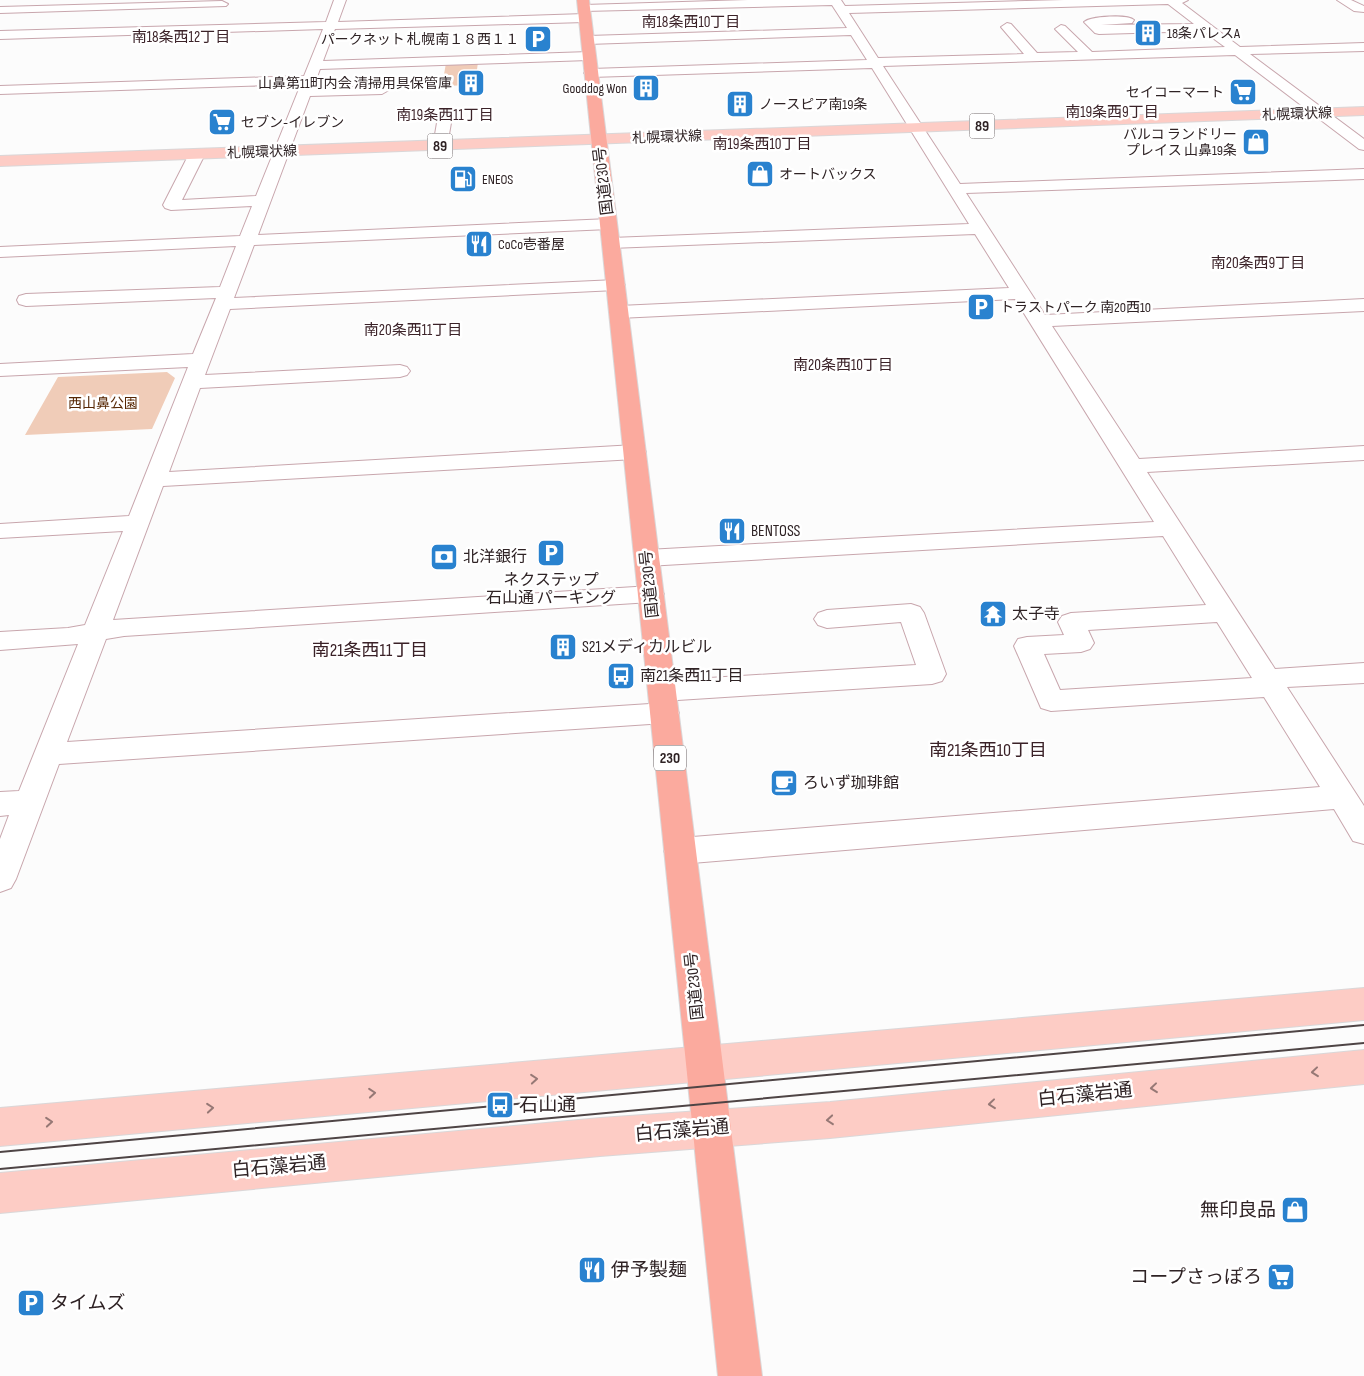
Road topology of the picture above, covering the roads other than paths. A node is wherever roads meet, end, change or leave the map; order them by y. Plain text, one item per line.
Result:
1 (5, 0) edge
2 (1171, 0) edge
3 (1182, 0) edge
4 (1343, 0) edge
5 (338, 4) edge
6 (838, 4) edge
7 (0, 5) edge
8 (355, 7) dead end
9 (584, 9) edge
10 (1364, 9) edge
11 (0, 10) edge
12 (217, 13) edge
13 (1194, 18) junction
14 (446, 22) junction
15 (330, 26) junction
16 (1006, 27) dead end
17 (1206, 27) junction
18 (1061, 29) dead end
19 (855, 31) junction
20 (0, 35) edge
21 (443, 36) dead end
22 (588, 40) junction
23 (1364, 47) edge
24 (1238, 51) junction
25 (1088, 55) junction
26 (589, 56) junction
27 (1034, 57) junction
28 (875, 63) junction
29 (315, 65) junction
30 (591, 73) junction
31 (307, 86) junction
32 (0, 90) edge
33 (382, 90) dead end
34 (1364, 112) edge
35 (1320, 113) junction
36 (445, 117) dead end
37 (917, 128) junction
38 (599, 140) junction
39 (440, 146) junction
40 (1364, 146) edge
41 (282, 151) junction
42 (196, 154) junction
43 (0, 161) edge
44 (1364, 174) edge
45 (955, 189) junction
46 (262, 201) junction
47 (980, 229) junction
48 (610, 234) junction
49 (247, 240) junction
50 (0, 252) edge
51 (1021, 293) junction
52 (225, 298) junction
53 (618, 298) junction
54 (26, 300) dead end
55 (1364, 305) edge
56 (1039, 321) junction
57 (200, 360) junction
58 (0, 370) edge
59 (400, 371) dead end
60 (192, 382) junction
61 (635, 452) junction
62 (1364, 453) edge
63 (1131, 466) junction
64 (154, 480) junction
65 (138, 523) junction
66 (1170, 528) junction
67 (0, 531) edge
68 (647, 558) junction
69 (651, 594) junction
70 (1224, 613) junction
71 (827, 619) dead end
72 (96, 632) junction
73 (0, 641) edge
74 (1364, 673) edge
75 (1269, 683) junction
76 (663, 702) junction
77 (48, 754) junction
78 (1342, 797) junction
79 (29, 802) junction
80 (0, 804) edge
81 (1364, 832) edge
82 (680, 851) junction
83 (0, 879) edge
84 (1364, 1004) edge
85 (704, 1064) junction
86 (1364, 1067) edge
87 (0, 1127) edge
88 (710, 1128) junction
89 (0, 1193) edge
90 (740, 1376) edge

1 - 7 street
2 - 3 street
2 - 6 street
2 - 13 street
4 - 10 street
5 - 8 street
5 - 15 street
6 - 9 street
6 - 19 street
9 - 14 street
9 - 22 highway, 国道230号 / 230
11 - 12 street
12 - 15 street
12 - 20 street
13 - 17 street
13 - 17 street
14 - 15 street
14 - 21 street
15 - 29 street
16 - 27 street
17 - 24 street
18 - 25 street
19 - 22 street
19 - 28 street
22 - 26 highway, 国道230号 / 230
23 - 24 street
24 - 25 street
24 - 35 street
25 - 27 street
26 - 29 street
26 - 30 highway, 国道230号 / 230
27 - 28 street
28 - 30 street
28 - 37 street
29 - 31 street
30 - 38 highway, 国道230号 / 230
31 - 32 street
31 - 33 street
31 - 41 street
34 - 35 main road, 札幌環状線 / 89
35 - 37 main road, 札幌環状線 / 89
35 - 40 street
36 - 39 street
37 - 38 main road, 札幌環状線 / 89
37 - 45 street
38 - 39 main road, 札幌環状線 / 89
38 - 48 highway, 国道230号 / 230
39 - 41 main road, 札幌環状線 / 89
41 - 42 main road, 札幌環状線 / 89
41 - 46 street
42 - 43 main road, 札幌環状線 / 89
42 - 46 street
44 - 45 street
45 - 47 street
46 - 49 street
47 - 48 street
47 - 51 street
48 - 49 street
48 - 53 highway, 国道230号 / 230
49 - 50 street
49 - 52 street
51 - 53 street
51 - 56 street
52 - 53 street
52 - 54 street
52 - 57 street
53 - 61 highway, 国道230号 / 230
55 - 56 street
56 - 63 street
57 - 58 street
57 - 60 street
59 - 60 street
60 - 64 street
61 - 64 street
61 - 68 highway, 国道230号 / 230
62 - 63 street
63 - 66 street
64 - 65 street
65 - 67 street
65 - 72 street
66 - 68 street
66 - 70 street
68 - 69 highway, 国道230号 / 230
69 - 72 street
69 - 76 highway, 国道230号 / 230
70 - 75 street
70 - 75 street
71 - 76 street
72 - 73 street
72 - 77 street
74 - 75 street
75 - 78 street
76 - 77 street
76 - 82 highway, 国道230号 / 230
77 - 79 street
78 - 81 street
78 - 82 street
79 - 80 street
79 - 83 street
82 - 85 highway, 国道230号 / 230
84 - 85 main road
87 -> 85 main road
85 - 88 highway, 国道230号 / 230
86 -> 88 main road, 白石藻岩通
88 - 89 main road, 白石藻岩通
88 - 90 highway, 国道230号 / 230

